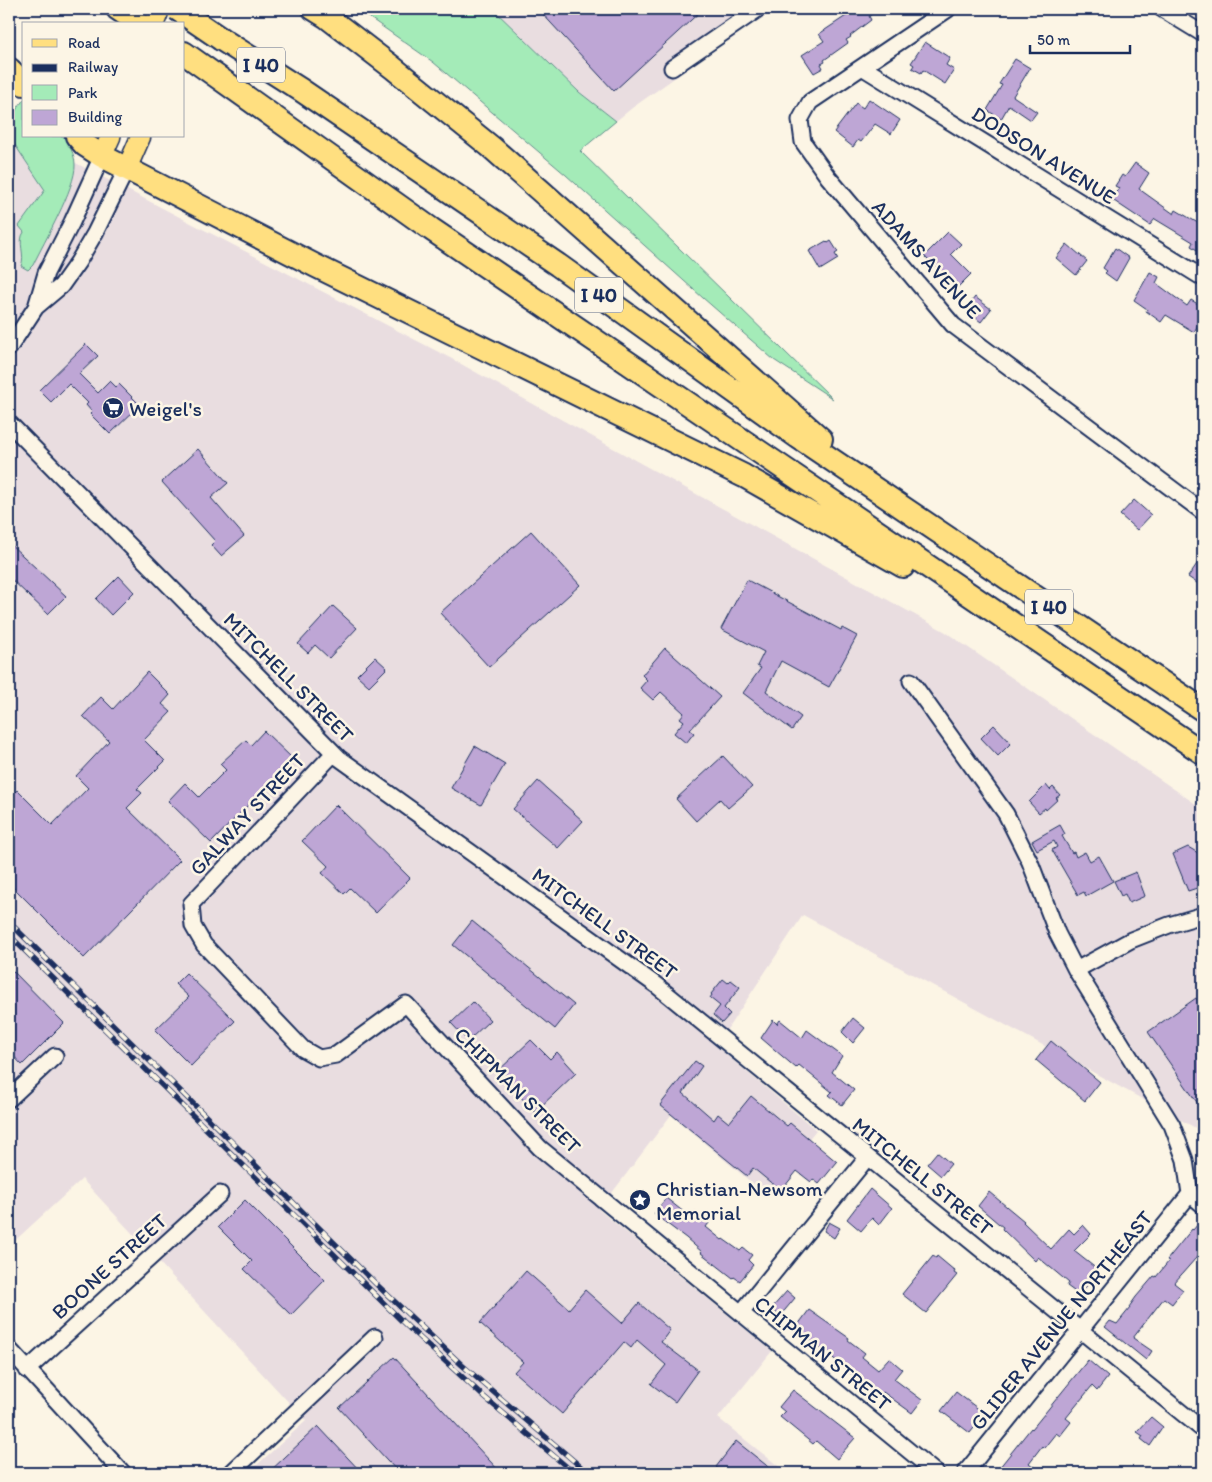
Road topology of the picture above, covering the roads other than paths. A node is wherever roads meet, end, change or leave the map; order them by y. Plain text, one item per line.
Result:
1 (118, 9) edge
2 (160, 9) edge
3 (177, 9) edge
4 (188, 9) edge
5 (314, 9) edge
6 (758, 9) edge
7 (948, 9) edge
8 (1162, 9) edge
9 (137, 22) edge
10 (155, 22) edge
11 (183, 22) edge
12 (1203, 34) edge
13 (185, 54) edge
14 (862, 67) junction
15 (672, 68) dead end
16 (9, 69) edge
17 (22, 82) edge
18 (79, 138) edge
19 (141, 138) edge
20 (107, 146) edge
21 (127, 168) junction
22 (1203, 278) edge
23 (36, 307) junction
24 (9, 348) edge
25 (9, 423) edge
26 (896, 503) junction
27 (1203, 512) edge
28 (1047, 648) junction
29 (911, 680) dead end
30 (1203, 710) edge
31 (334, 753) junction
32 (1203, 753) edge
33 (191, 904) joint
34 (1203, 915) edge
35 (1076, 970) junction
36 (54, 1056) dead end
37 (9, 1099) edge
38 (867, 1158) junction
39 (220, 1194) dead end
40 (1190, 1194) junction
41 (1203, 1205) edge
42 (741, 1313) junction
43 (1079, 1331) junction
44 (375, 1337) dead end
45 (9, 1350) edge
46 (28, 1370) junction
47 (1203, 1430) edge
48 (123, 1473) edge
49 (231, 1473) edge
50 (936, 1473) edge
51 (965, 1473) edge

1 - 9 highway
2 - 10 main road
3 - 26 highway, I 40, bridge
4 - 11 main road
5 - 26 highway
6 - 15 street
7 - 14 street, ADAMS AVENUE
8 - 12 street
13 - 28 highway, I 40
14 - 22 street, DODSON AVENUE
14 - 27 street, ADAMS AVENUE
16 - 17 highway
18 - 20 highway
19 - 21 main road
20 - 21 highway
20 - 23 street
21 - 23 street
21 - 28 highway
23 - 24 street
25 - 31 street, MITCHELL STREET
26 - 30 highway, I 40
28 - 32 highway, I 40
29 - 35 street
31 - 33 street, GALWAY STREET
31 - 38 street, MITCHELL STREET
33 - 42 street, CHIPMAN STREET
34 - 35 street
35 - 40 street
36 - 37 street
38 - 42 street
38 - 43 street, MITCHELL STREET
39 - 46 street, BOONE STREET
40 - 41 street
40 - 43 street, GLIDER AVENUE NORTHEAST
42 - 50 street, CHIPMAN STREET
43 - 47 street, MITCHELL STREET
43 - 51 street, GLIDER AVENUE NORTHEAST
44 - 49 street
45 - 46 street
46 - 48 street

